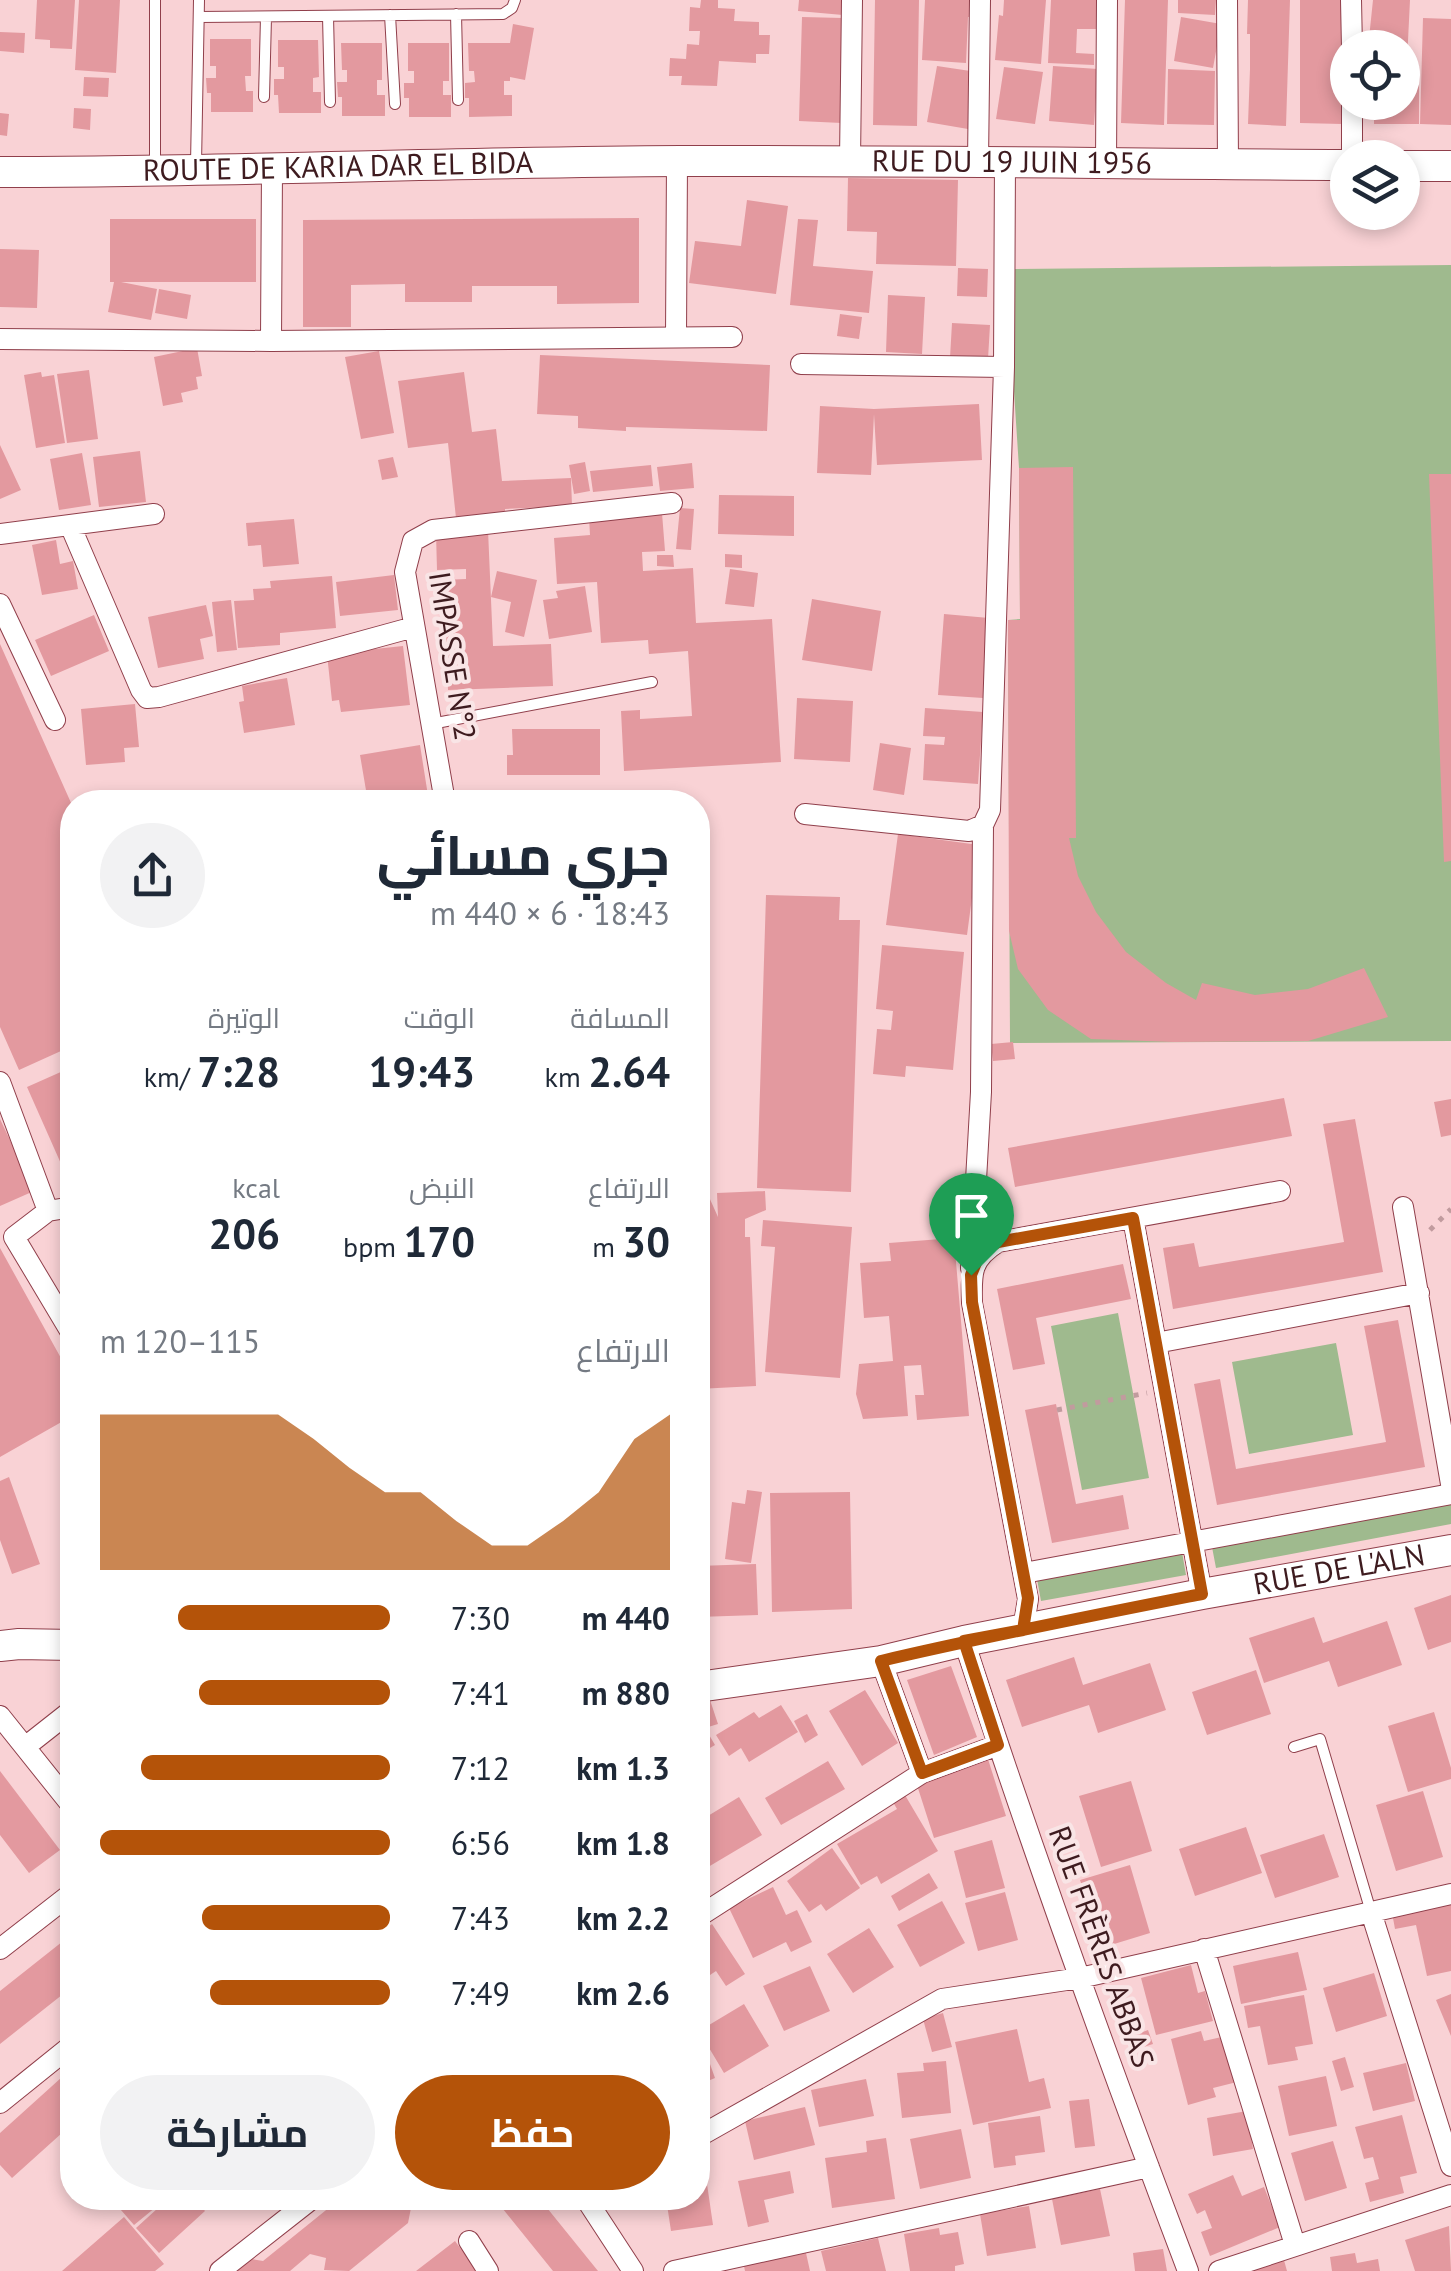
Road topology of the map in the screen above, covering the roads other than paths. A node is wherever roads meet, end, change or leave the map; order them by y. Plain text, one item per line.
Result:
1 (154, 0) edge
2 (199, 0) edge
3 (515, 0) edge
4 (852, 0) edge
5 (980, 0) edge
6 (1107, 0) edge
7 (1227, 0) edge
8 (1351, 0) edge
9 (456, 14) junction
10 (390, 15) junction
11 (266, 16) junction
12 (328, 16) junction
13 (199, 17) junction
14 (1352, 30) edge
15 (264, 97) dead end
16 (458, 100) dead end
17 (330, 102) dead end
18 (395, 104) dead end
19 (850, 160) junction
20 (676, 161) junction
21 (992, 161) junction
22 (1106, 163) junction
23 (1228, 164) junction
24 (1330, 165) edge
25 (1420, 166) edge
26 (1451, 166) edge
27 (196, 170) junction
28 (272, 170) junction
29 (154, 171) junction
30 (0, 172) edge
31 (676, 337) junction
32 (732, 337) dead end
33 (0, 339) edge
34 (271, 342) junction
35 (802, 364) dead end
36 (1004, 367) junction
37 (672, 503) dead end
38 (154, 514) dead end
39 (70, 525) junction
40 (0, 534) edge
41 (0, 604) edge
42 (414, 628) junction
43 (652, 682) dead end
44 (55, 720) dead end
45 (432, 724) junction
46 (444, 790) edge
47 (805, 814) dead end
48 (983, 825) junction
49 (0, 1082) edge
50 (1280, 1191) dead end
51 (1403, 1207) dead end
52 (60, 1209) edge
53 (48, 1211) junction
54 (1133, 1218) junction
55 (971, 1275) junction
56 (1418, 1293) junction
57 (60, 1314) edge
58 (1156, 1344) junction
59 (1451, 1484) edge
60 (1451, 1494) edge
61 (1192, 1542) junction
62 (1451, 1550) edge
63 (1024, 1573) junction
64 (1202, 1594) junction
65 (1023, 1630) junction
66 (964, 1641) junction
67 (60, 1644) edge
68 (0, 1646) edge
69 (881, 1661) junction
70 (710, 1685) edge
71 (0, 1716) edge
72 (60, 1720) edge
73 (998, 1745) junction
74 (26, 1747) junction
75 (1294, 1747) dead end
76 (922, 1773) junction
77 (60, 1791) edge
78 (1451, 1894) edge
79 (60, 1902) edge
80 (710, 1909) edge
81 (1371, 1912) junction
82 (0, 1949) edge
83 (1204, 1950) junction
84 (1080, 1978) junction
85 (60, 2055) edge
86 (0, 2103) edge
87 (710, 2129) edge
88 (1149, 2166) junction
89 (1451, 2166) edge
90 (1451, 2195) edge
91 (298, 2210) edge
92 (594, 2210) edge
93 (469, 2241) dead end
94 (1294, 2244) junction
95 (220, 2271) edge
96 (488, 2271) edge
97 (632, 2271) edge
98 (674, 2271) edge
99 (1188, 2271) edge
100 (1219, 2271) edge

1 - 29 lane
2 - 13 lane
3 - 9 lane
4 - 19 street
5 - 21 street
6 - 22 street
7 - 23 street
8 - 14 street
9 - 10 lane
9 - 16 lane
10 - 12 lane
10 - 18 lane
11 - 12 lane
11 - 13 lane
11 - 15 lane
12 - 17 lane
13 - 27 lane
19 - 20 street, RUE DU 19 JUIN 1956
19 - 21 street, RUE DU 19 JUIN 1956
20 - 28 street, ROUTE DE KARIA DAR EL BIDA
20 - 31 street
21 - 22 street, RUE DU 19 JUIN 1956
21 - 36 street
22 - 23 street, RUE DU 19 JUIN 1956
23 - 24 street, RUE DU 19 JUIN 1956
25 - 26 street
27 - 28 street, ROUTE DE KARIA DAR EL BIDA
27 - 29 street, ROUTE DE KARIA DAR EL BIDA
28 - 34 street
29 - 30 street, ROUTE DE KARIA DAR EL BIDA
31 - 32 street
31 - 34 street
33 - 34 street
35 - 36 street
36 - 48 street
37 - 42 street, IMPASSE N°2
38 - 39 street
39 - 40 street
39 - 42 street
41 - 44 street
42 - 45 street, IMPASSE N°2
43 - 45 lane
45 - 46 street, IMPASSE N°2
47 - 48 street
48 - 55 street
49 - 53 street
50 - 54 street
51 - 56 street
52 - 53 street
53 - 57 street
54 - 55 street
54 - 58 street
55 - 63 street
56 - 58 street
56 - 59 street
58 - 61 street
60 - 61 street
61 - 63 street
61 - 64 street
62 - 64 street, RUE DE L'ALN
63 - 65 street
64 - 65 street, RUE DE L'ALN
65 - 66 street, RUE DE L'ALN
66 - 69 street, RUE DE L'ALN
66 - 73 street, RUE FRÈRES ABBAS
67 - 68 street
69 - 70 street, RUE DE L'ALN
69 - 76 street
71 - 74 street
72 - 74 street
73 - 76 street
73 - 84 street, RUE FRÈRES ABBAS
74 - 77 street
75 - 81 lane
76 - 80 street
78 - 81 street
79 - 82 street
81 - 83 street
81 - 89 street
83 - 84 street
83 - 94 street
84 - 87 street
84 - 88 street, RUE FRÈRES ABBAS
85 - 86 street
88 - 98 street
88 - 99 street, RUE FRÈRES ABBAS
90 - 94 street
91 - 95 street
92 - 97 street
93 - 96 street
94 - 100 street

